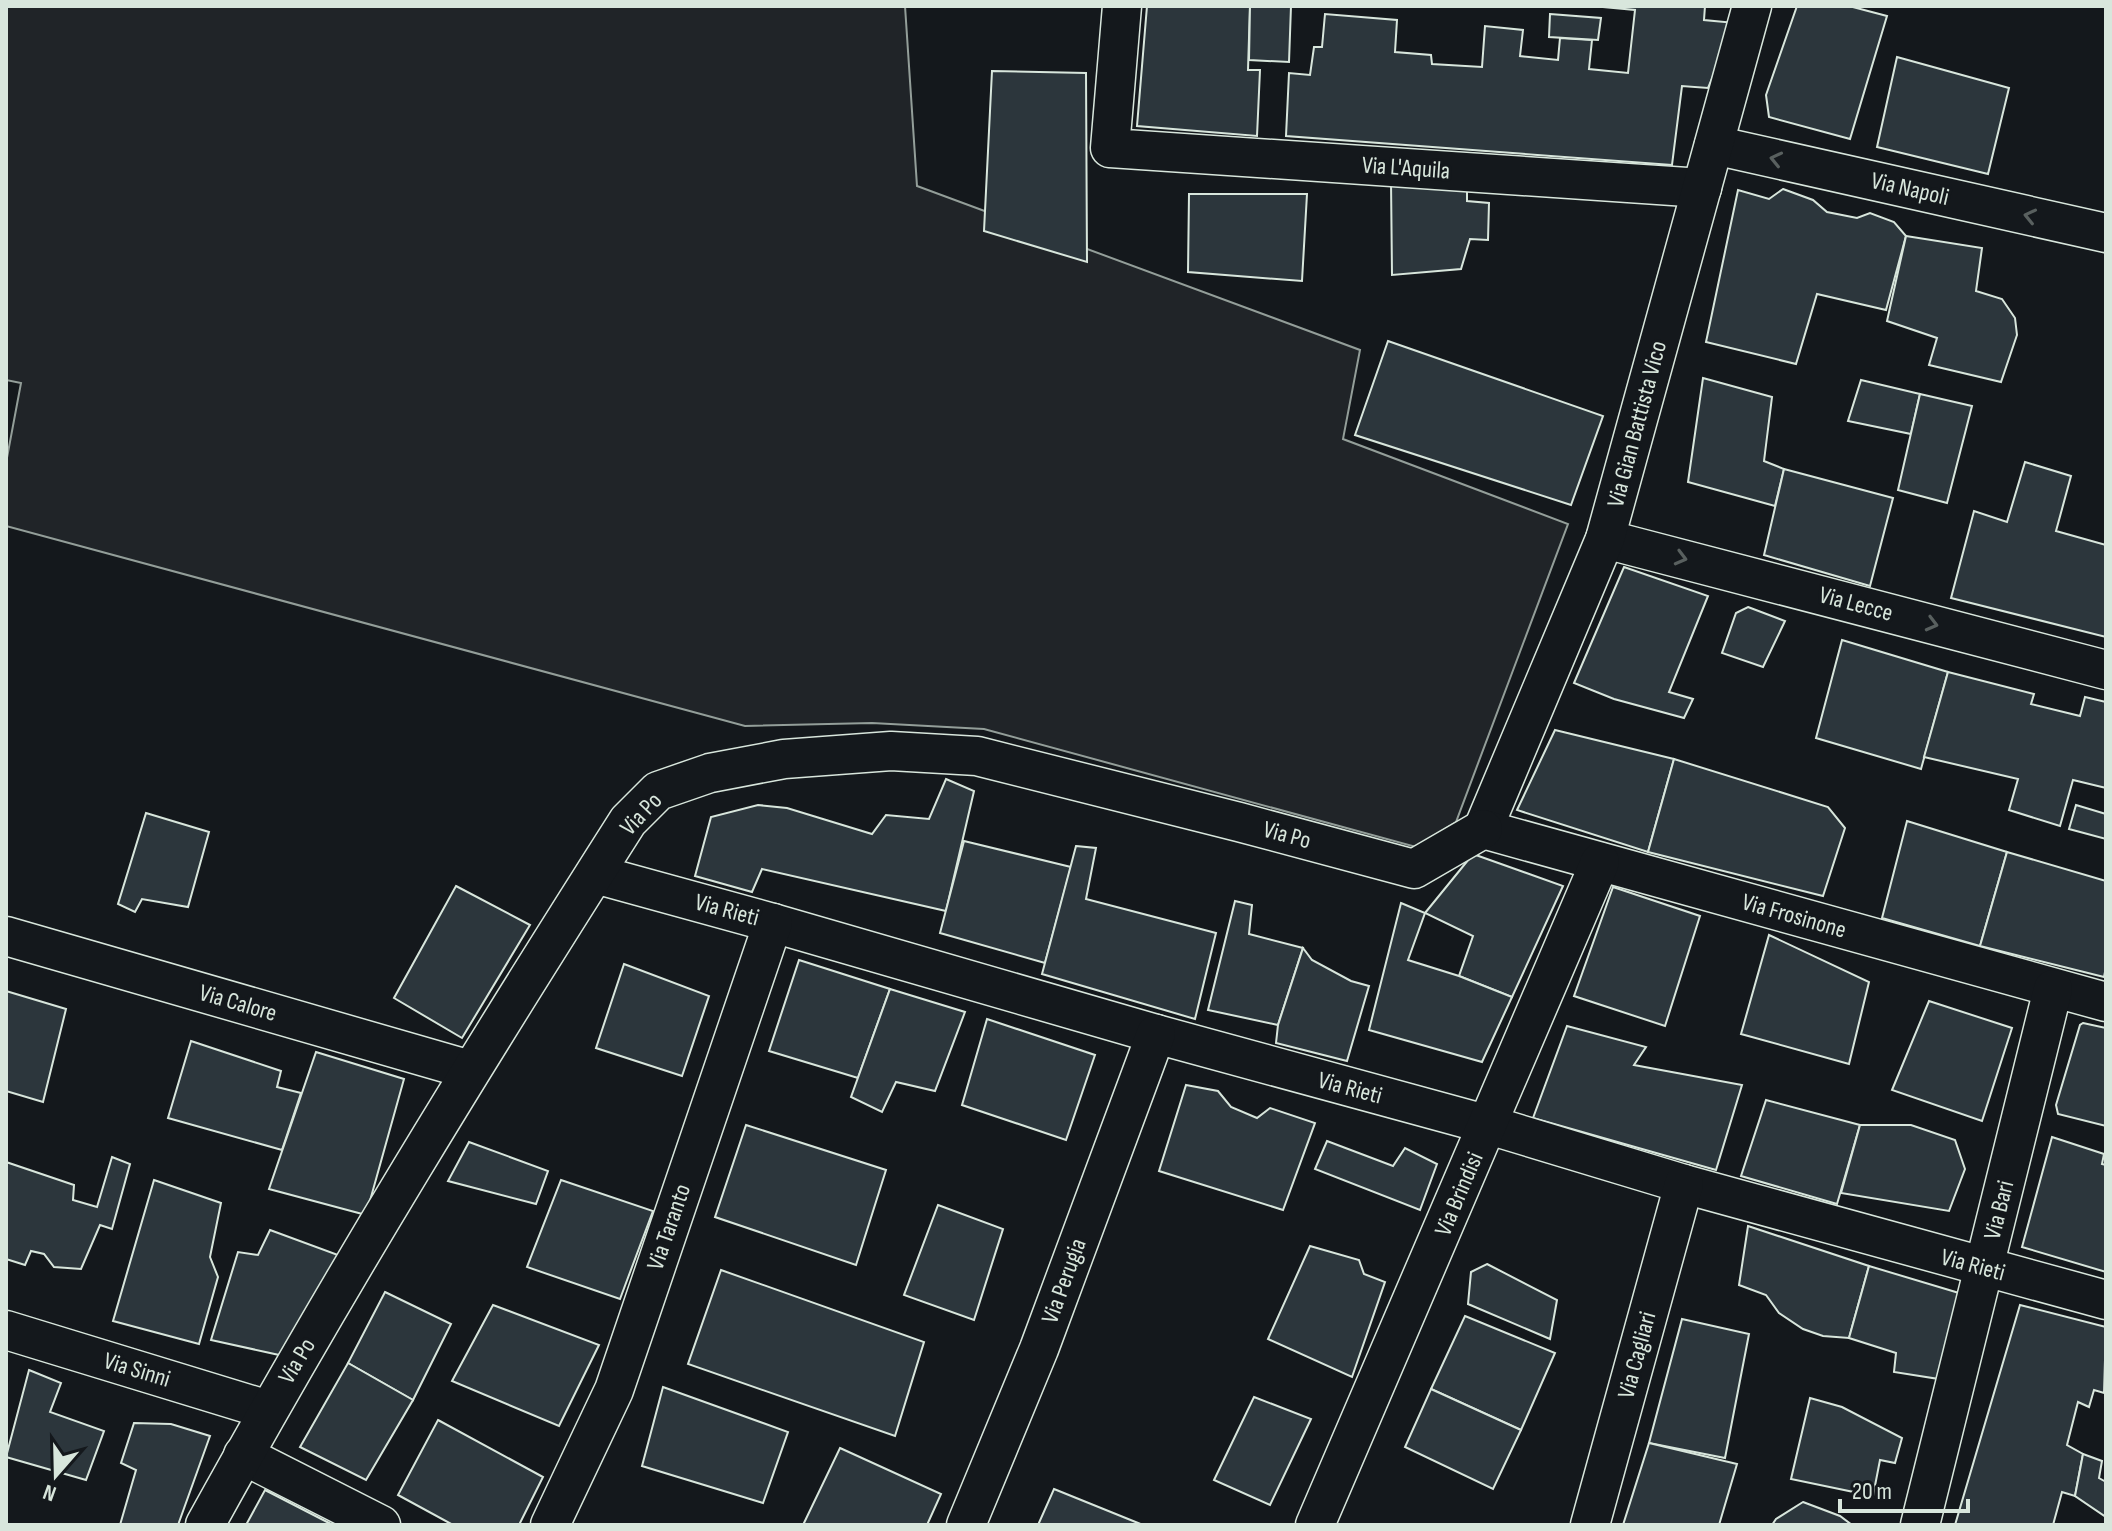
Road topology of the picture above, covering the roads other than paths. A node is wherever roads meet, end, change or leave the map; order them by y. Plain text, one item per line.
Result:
1 (1122, 6) edge
2 (1752, 6) edge
3 (1714, 145) junction
4 (1702, 188) junction
5 (2106, 233) edge
6 (1605, 539) junction
7 (2106, 670) edge
8 (1483, 829) junction
9 (1600, 862) junction
10 (595, 874) junction
11 (773, 923) junction
12 (6, 936) edge
13 (2053, 989) junction
14 (2106, 1002) edge
15 (1156, 1034) junction
16 (470, 1070) junction
17 (1489, 1125) junction
18 (1684, 1184) junction
19 (1985, 1268) junction
20 (2106, 1300) edge
21 (6, 1330) edge
22 (268, 1410) junction
23 (243, 1455) junction
24 (205, 1525) edge
25 (381, 1525) edge
26 (550, 1525) edge
27 (966, 1525) edge
28 (1315, 1525) edge
29 (1590, 1525) edge
30 (1920, 1525) edge

1 - 4 street, Via L'Aquila
2 - 3 street, Via Gian Battista Vico
3 - 4 street, Via Gian Battista Vico
5 -> 3 street, Via Napoli
4 - 6 street, Via Gian Battista Vico
6 -> 7 street, Via Lecce
6 - 8 street, Via Gian Battista Vico
8 - 9 street, Via Frosinone
8 - 10 street, Via Po
9 - 13 street, Via Frosinone
9 - 17 street, Via Brindisi
10 - 11 street, Via Rieti
10 - 16 street, Via Po
11 - 15 street, Via Rieti
11 - 26 street, Via Taranto
12 - 16 street, Via Calore
13 - 14 street, Via Frosinone
13 - 19 street, Via Bari
15 - 17 street, Via Rieti
15 - 27 street, Via Perugia
16 - 22 street, Via Po
17 - 18 street, Via Rieti
17 - 28 street, Via Brindisi
18 - 19 street, Via Rieti
18 - 29 street, Via Cagliari
19 - 20 street, Via Rieti
19 - 30 street, Via Bari
21 - 22 street, Via Sinni
22 - 23 street, Via Po
23 - 24 street, Via Po
23 - 25 street

